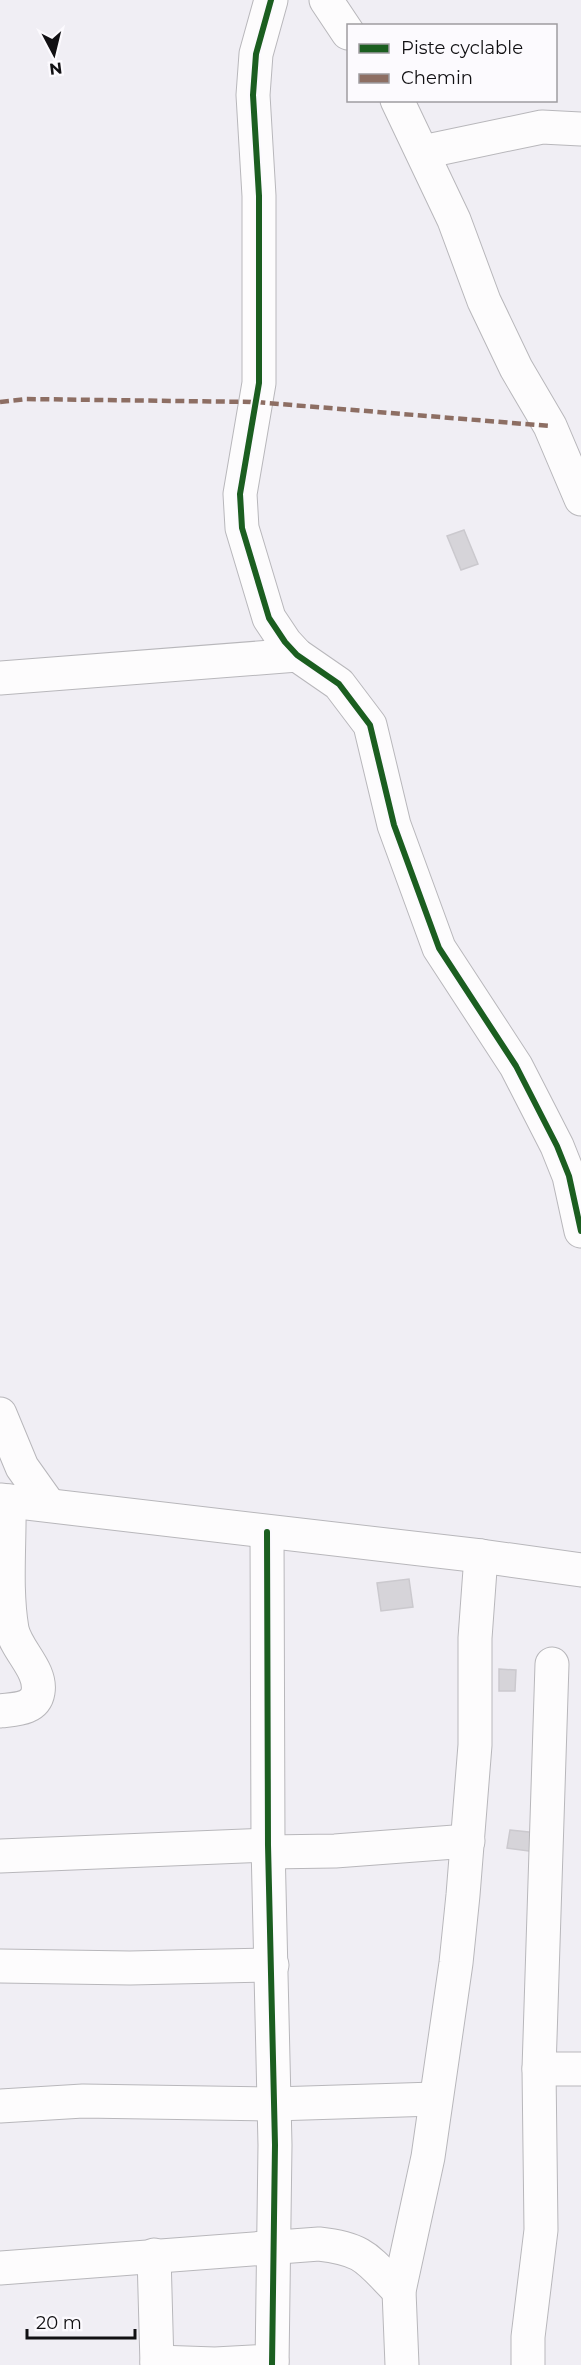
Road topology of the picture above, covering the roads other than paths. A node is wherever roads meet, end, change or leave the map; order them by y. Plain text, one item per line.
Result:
1 (271, 0) edge
2 (326, 0) edge
3 (347, 32) edge
4 (398, 102) edge
5 (581, 129) edge
6 (423, 152) junction
7 (581, 499) edge
8 (297, 655) junction
9 (0, 678) edge
10 (581, 1231) edge
11 (0, 1414) edge
12 (5, 1500) edge
13 (49, 1505) junction
14 (267, 1532) junction
15 (481, 1556) junction
16 (581, 1570) edge
17 (552, 1664) dead end
18 (0, 1711) edge
19 (468, 1841) junction
20 (268, 1848) junction
21 (0, 1856) edge
22 (272, 1965) junction
23 (0, 1966) edge
24 (539, 2069) junction
25 (581, 2069) edge
26 (435, 2099) junction
27 (274, 2104) junction
28 (0, 2106) edge
29 (272, 2247) junction
30 (154, 2256) junction
31 (0, 2268) edge
32 (399, 2291) junction
33 (157, 2363) edge
34 (272, 2363) edge
35 (402, 2365) edge
36 (528, 2365) edge

1 - 8 street
2 - 3 street
4 - 6 street
5 - 6 street
6 - 7 street
8 - 9 street
8 - 10 street
11 - 13 street
12 - 13 street
12 - 18 street
13 - 14 street
14 - 15 street
14 - 20 street
15 - 16 street
15 - 19 street
17 - 24 street
19 - 20 street
19 - 26 street
20 - 21 street
20 - 22 street
22 - 23 street
22 - 27 street
24 - 25 street
24 - 36 street
26 - 27 street
26 - 32 street
27 - 28 street
27 - 29 street
29 - 30 street
29 - 32 street
29 - 34 street
30 - 31 street
30 - 33 street
32 - 35 street
33 - 34 street

